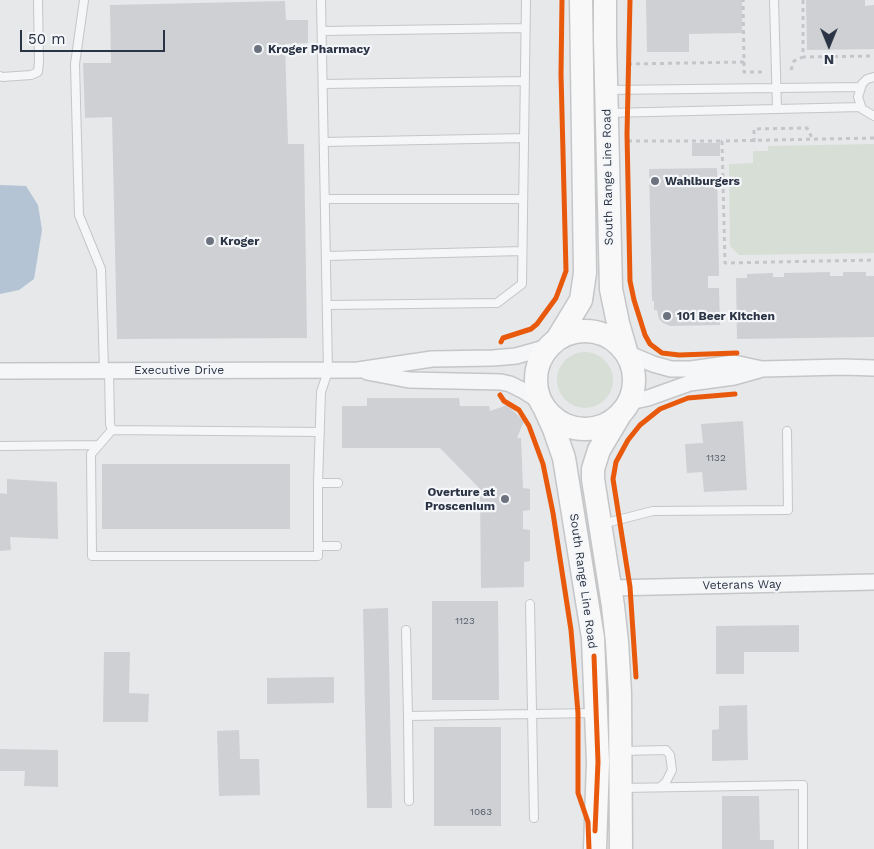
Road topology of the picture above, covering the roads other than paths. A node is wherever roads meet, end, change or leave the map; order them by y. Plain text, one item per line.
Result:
1 (38, 0) edge
2 (84, 0) edge
3 (321, 0) edge
4 (526, 0) edge
5 (581, 0) edge
6 (605, 0) edge
7 (774, 0) edge
8 (525, 28) junction
9 (322, 31) junction
10 (0, 76) edge
11 (874, 77) edge
12 (525, 82) junction
13 (322, 84) junction
14 (860, 87) junction
15 (776, 88) junction
16 (617, 90) junction
17 (861, 107) junction
18 (777, 109) junction
19 (617, 113) junction
20 (874, 116) edge
21 (524, 138) junction
22 (324, 142) junction
23 (325, 199) junction
24 (523, 199) junction
25 (522, 251) junction
26 (326, 256) junction
27 (327, 305) junction
28 (553, 342) junction
29 (626, 352) junction
30 (874, 368) edge
31 (762, 369) junction
32 (106, 370) junction
33 (328, 370) junction
34 (358, 370) junction
35 (0, 371) edge
36 (542, 405) junction
37 (626, 408) junction
38 (112, 430) junction
39 (787, 431) dead end
40 (320, 432) junction
41 (99, 445) junction
42 (0, 446) edge
43 (318, 483) junction
44 (338, 483) dead end
45 (600, 524) junction
46 (318, 546) junction
47 (337, 546) dead end
48 (874, 582) edge
49 (610, 588) junction
50 (530, 604) dead end
51 (406, 630) dead end
52 (597, 713) junction
53 (533, 715) junction
54 (408, 716) junction
55 (620, 751) junction
56 (660, 787) junction
57 (620, 788) junction
58 (410, 801) dead end
59 (534, 818) dead end
60 (595, 849) edge
61 (621, 849) edge
62 (803, 849) edge

1 - 10 lane
2 - 32 lane
3 - 9 lane
4 - 8 lane
5 - 28 main road, South Range Line Road
6 - 16 main road, South Range Line Road
7 - 15 lane
8 - 9 lane
8 - 12 lane
9 - 13 lane
11 - 14 lane
12 - 13 lane
12 - 21 lane
13 - 22 lane
14 - 15 lane
14 - 17 lane
15 - 16 lane
15 - 18 lane
16 - 19 main road, South Range Line Road
17 - 18 lane
17 - 20 lane
18 - 19 lane
19 - 29 main road, South Range Line Road
21 - 22 lane
21 - 24 lane
22 - 23 lane
23 - 24 lane
23 - 26 lane
24 - 25 lane
25 - 26 lane
25 - 27 lane
26 - 27 lane
27 - 33 lane
28 - 29 main road
28 - 34 street, Executive Drive
28 - 36 main road
29 - 31 street
29 - 37 main road
30 - 31 street
31 - 37 street
32 - 33 street, Executive Drive
32 - 35 street, Executive Drive
32 - 38 lane
33 - 34 street, Executive Drive
33 - 40 lane
34 - 36 street, Executive Drive
36 - 37 main road
36 - 52 main road, South Range Line Road
37 - 45 main road, South Range Line Road
38 - 40 lane
38 - 41 lane
39 - 45 lane
40 - 43 lane
41 - 42 lane
41 - 46 lane
43 - 44 lane
43 - 46 lane
45 - 49 main road, South Range Line Road
46 - 47 lane
48 - 49 street, Veterans Way
49 - 55 main road, South Range Line Road
50 - 53 lane
51 - 54 lane
52 - 53 lane
52 - 60 main road, South Range Line Road
53 - 54 lane
53 - 59 lane
54 - 58 lane
55 - 56 lane
55 - 57 main road, South Range Line Road
56 - 57 lane
56 - 62 lane
57 - 61 main road, South Range Line Road

